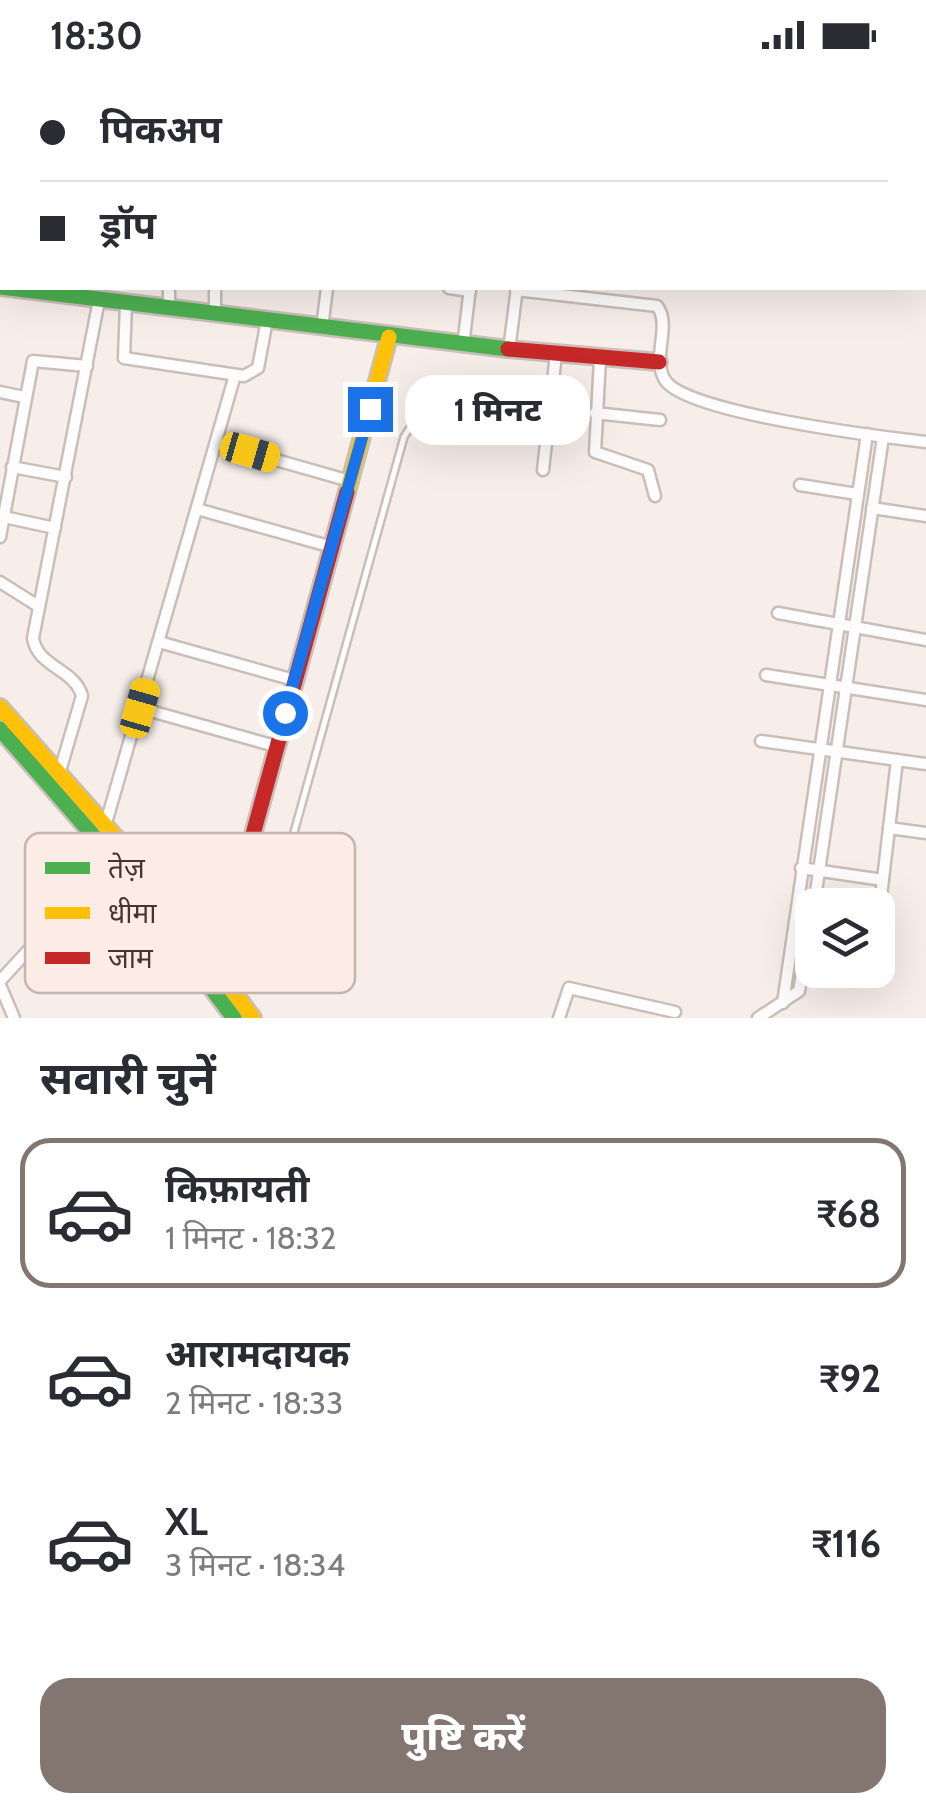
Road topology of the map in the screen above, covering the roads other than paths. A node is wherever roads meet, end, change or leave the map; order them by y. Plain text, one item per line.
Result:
1 (16, 290) edge
2 (169, 290) edge
3 (215, 290) edge
4 (326, 290) edge
5 (470, 290) edge
6 (516, 290) edge
7 (560, 291) edge
8 (99, 300) junction
9 (126, 304) junction
10 (170, 309) junction
11 (215, 314) junction
12 (267, 320) junction
13 (322, 328) junction
14 (389, 337) junction
15 (464, 346) junction
16 (509, 350) junction
17 (556, 354) junction
18 (600, 358) junction
19 (658, 362) junction
20 (87, 366) junction
21 (235, 374) junction
22 (0, 392) edge
23 (24, 397) junction
24 (595, 412) junction
25 (660, 420) dead end
26 (867, 434) junction
27 (492, 435) dead end
28 (883, 436) junction
29 (924, 440) edge
30 (216, 443) junction
31 (12, 466) junction
32 (543, 470) dead end
33 (66, 476) junction
34 (350, 481) junction
35 (800, 485) dead end
36 (857, 494) junction
37 (655, 496) dead end
38 (197, 508) junction
39 (872, 508) junction
40 (926, 516) edge
41 (4, 517) junction
42 (56, 528) junction
43 (0, 537) edge
44 (332, 547) junction
45 (0, 582) edge
46 (38, 606) junction
47 (778, 613) dead end
48 (836, 624) junction
49 (855, 628) junction
50 (926, 640) edge
51 (159, 642) junction
52 (766, 675) dead end
53 (294, 680) junction
54 (827, 685) junction
55 (846, 688) junction
56 (926, 700) edge
57 (0, 707) edge
58 (140, 708) junction
59 (0, 729) edge
60 (761, 741) dead end
61 (276, 746) junction
62 (818, 748) junction
63 (837, 750) junction
64 (897, 760) junction
65 (926, 764) edge
66 (60, 771) junction
67 (106, 826) junction
68 (889, 828) junction
69 (91, 833) edge
70 (104, 833) edge
71 (111, 833) edge
72 (252, 833) edge
73 (295, 833) edge
74 (926, 833) edge
75 (801, 868) junction
76 (819, 871) junction
77 (883, 880) junction
78 (816, 888) edge
79 (882, 888) edge
80 (25, 955) edge
81 (0, 983) edge
82 (800, 988) edge
83 (215, 993) edge
84 (235, 994) edge
85 (783, 1003) junction
86 (675, 1012) dead end
87 (14, 1018) edge
88 (234, 1018) edge
89 (254, 1018) edge
90 (559, 1018) edge
91 (758, 1018) edge

1 - 8 street
2 - 10 street
3 - 11 street
4 - 13 street
5 - 15 street
6 - 16 street
7 - 19 street
8 - 9 street
8 - 20 street
9 - 10 street
9 - 21 street
10 - 11 street
11 - 12 street
12 - 13 street
12 - 21 street
13 - 14 street
14 - 15 street
14 - 34 street
15 - 16 street
16 - 17 street
17 - 18 street
17 - 32 street
18 - 19 street
18 - 24 street
19 - 26 street
20 - 23 street
20 - 33 street
21 - 30 street
22 - 23 street
23 - 31 street
24 - 25 street
24 - 37 street
26 - 28 street
26 - 36 street
27 - 73 lane
28 - 29 street
28 - 39 street
30 - 34 street
30 - 38 street
31 - 33 street
31 - 41 street
33 - 42 street
34 - 44 street
35 - 36 street
36 - 48 street
38 - 44 street
38 - 51 street
39 - 40 street
39 - 49 street
41 - 42 street
41 - 43 street
42 - 46 street
44 - 53 street
45 - 46 street
46 - 66 street
47 - 48 street
48 - 49 street
48 - 54 street
49 - 50 street
49 - 55 street
51 - 53 street
51 - 58 street
52 - 54 street
53 - 61 street
54 - 55 street
54 - 62 street
55 - 56 street
55 - 63 street
57 - 66 street
58 - 61 street
58 - 67 street
59 - 69 street
60 - 62 street
61 - 72 street
62 - 63 street
62 - 75 street
63 - 64 street
63 - 76 street
64 - 65 street
64 - 68 street
66 - 67 street
67 - 70 street
67 - 71 street
68 - 74 street
68 - 77 street
75 - 76 street
75 - 85 street
76 - 77 street
76 - 78 street
77 - 79 street
80 - 81 street
81 - 87 street
82 - 85 street
83 - 88 street
84 - 89 street
85 - 91 street
86 - 90 street

